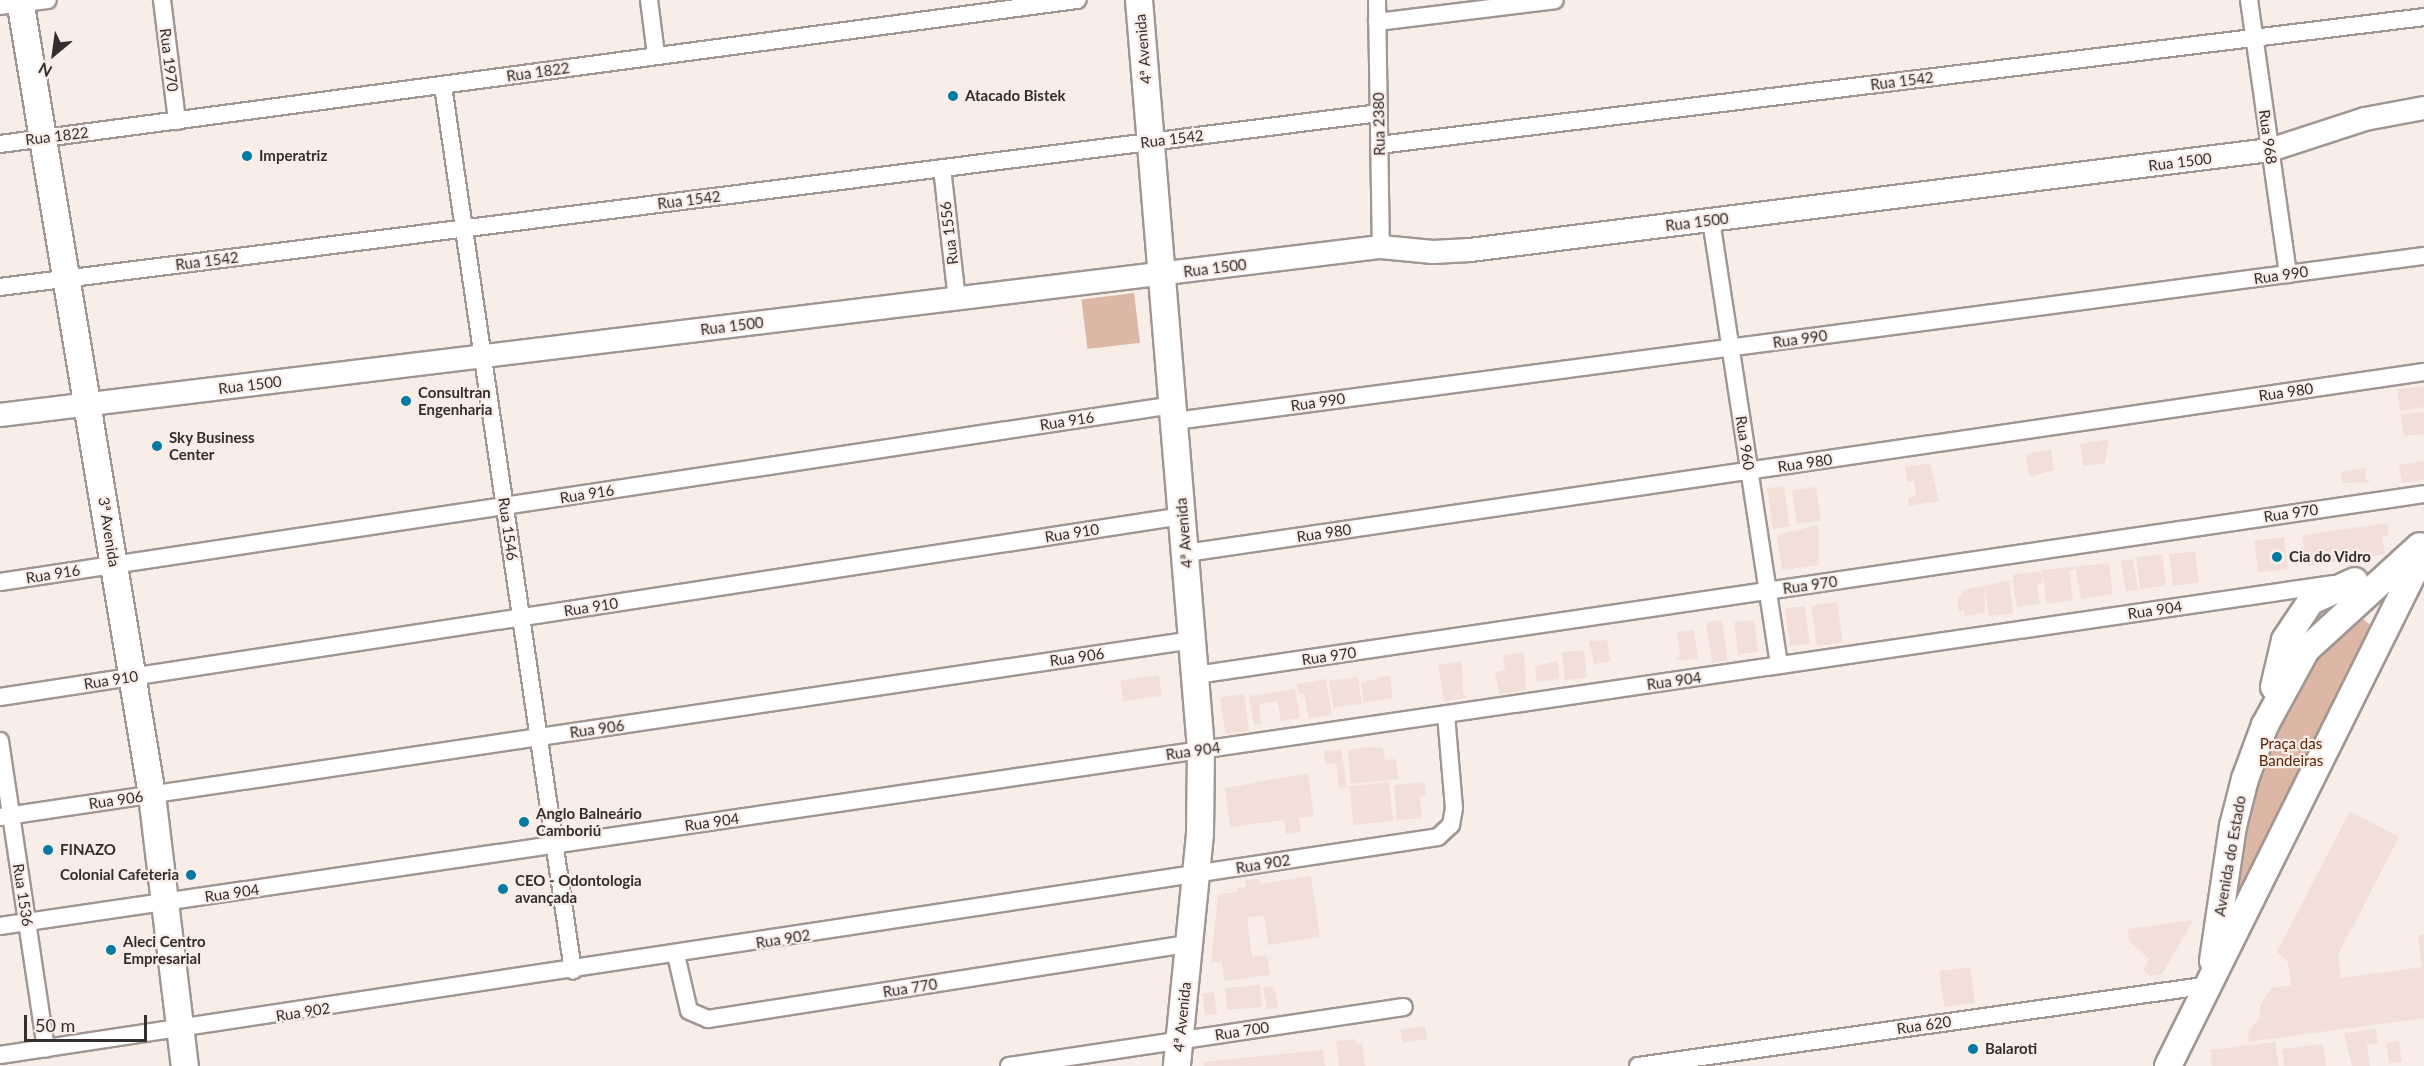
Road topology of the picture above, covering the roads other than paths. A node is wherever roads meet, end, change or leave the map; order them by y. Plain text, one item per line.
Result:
1 (48, 0) edge
2 (162, 0) edge
3 (649, 0) edge
4 (1077, 0) edge
5 (1139, 0) edge
6 (1377, 0) edge
7 (1555, 0) edge
8 (2248, 0) edge
9 (14, 3) edge
10 (2424, 17) edge
11 (1377, 22) junction
12 (2254, 38) junction
13 (656, 55) junction
14 (443, 86) junction
15 (2424, 108) edge
16 (1379, 113) junction
17 (177, 121) junction
18 (44, 138) junction
19 (1151, 141) junction
20 (0, 144) edge
21 (1379, 145) junction
22 (2270, 150) junction
23 (942, 168) junction
24 (1711, 220) junction
25 (464, 228) junction
26 (1381, 247) junction
27 (2424, 256) edge
28 (1163, 274) junction
29 (2288, 274) junction
30 (67, 279) junction
31 (0, 287) edge
32 (957, 299) junction
33 (1731, 348) junction
34 (483, 356) junction
35 (2424, 372) edge
36 (87, 405) junction
37 (1174, 413) junction
38 (0, 415) edge
39 (1749, 471) junction
40 (2424, 494) edge
41 (505, 506) junction
42 (1183, 516) junction
43 (2424, 543) edge
44 (2424, 551) edge
45 (1186, 553) junction
46 (114, 565) junction
47 (2387, 576) junction
48 (2355, 581) junction
49 (0, 582) edge
50 (1768, 591) junction
51 (521, 618) junction
52 (1193, 640) junction
53 (1779, 665) junction
54 (1196, 675) junction
55 (133, 677) junction
56 (0, 698) edge
57 (1446, 714) junction
58 (2265, 725) junction
59 (539, 737) junction
60 (0, 741) edge
61 (1201, 750) junction
62 (152, 795) junction
63 (6, 817) edge
64 (555, 845) junction
65 (1197, 874) junction
66 (167, 902) junction
67 (27, 922) junction
68 (0, 926) edge
69 (1189, 944) junction
70 (676, 955) junction
71 (573, 971) junction
72 (2210, 985) junction
73 (1404, 1006) dead end
74 (181, 1030) junction
75 (1180, 1040) junction
76 (46, 1049) junction
77 (0, 1055) edge
78 (185, 1066) edge
79 (1009, 1066) edge
80 (1177, 1066) edge
81 (1638, 1066) edge
82 (2168, 1066) edge

1 - 9 street
2 - 17 street, Rua 1970
3 - 13 street
4 - 13 street, Rua 1822
5 - 19 main road, 4ª Avenida
6 - 11 street, Rua 2380
7 - 11 street
8 - 12 street, Rua 968
9 - 18 main road, 3ª Avenida
10 - 12 street, Rua 1542
11 - 16 street, Rua 2380
12 - 21 street, Rua 1542
12 - 22 street, Rua 968
13 - 14 street, Rua 1822
14 - 17 street, Rua 1822
14 - 25 street, Rua 1546
15 - 22 street, Rua 1500
16 - 19 street, Rua 1542
16 - 21 street, Rua 2380
17 - 18 street, Rua 1822
18 - 20 street, Rua 1822
18 - 30 main road, 3ª Avenida
19 - 23 street, Rua 1542
19 - 28 main road, 4ª Avenida
21 - 26 street, Rua 2380
22 - 24 street, Rua 1500
22 - 29 street, Rua 968
23 - 25 street, Rua 1542
23 - 32 street, Rua 1556
24 - 26 street, Rua 1500
24 - 33 street, Rua 960
25 - 30 street, Rua 1542
25 - 34 street, Rua 1546
26 - 28 street, Rua 1500
27 - 29 street, Rua 990
28 - 32 street, Rua 1500
28 - 37 main road, 4ª Avenida
29 - 33 street, Rua 990
30 - 31 street, Rua 1542
30 - 36 main road, 3ª Avenida
32 - 34 street, Rua 1500
33 - 37 street, Rua 990
33 - 39 street, Rua 960
34 - 36 street, Rua 1500
34 - 41 street, Rua 1546
35 - 39 street, Rua 980
36 - 38 street, Rua 1500
36 - 46 main road, 3ª Avenida
37 - 41 street, Rua 916
37 - 42 main road, 4ª Avenida
39 - 45 street, Rua 980
39 - 50 street, Rua 960
40 - 50 street, Rua 970
41 - 46 street, Rua 916
41 - 51 street, Rua 1546
42 - 45 main road, 4ª Avenida
42 - 51 street, Rua 910
43 - 47 main road, Avenida do Estado
44 - 72 main road, Avenida do Estado
45 - 52 main road, 4ª Avenida
46 - 49 street, Rua 916
46 - 55 main road, 3ª Avenida
47 - 48 street, Rua 904
47 - 58 main road, Avenida do Estado
48 - 53 street, Rua 904
48 - 58 main road
50 - 53 street, Rua 960
50 - 54 street, Rua 970
51 - 55 street, Rua 910
51 - 59 street, Rua 1546
52 - 54 main road, 4ª Avenida
52 - 59 street, Rua 906
53 - 57 street, Rua 904
54 - 61 main road, 4ª Avenida
55 - 56 street, Rua 910
55 - 62 main road, 3ª Avenida
57 - 61 street, Rua 904
57 - 65 street, Rua 902
58 - 72 main road, Avenida do Estado
59 - 62 street, Rua 906
59 - 64 street, Rua 1546
60 - 63 street, Rua 1536
61 - 64 street, Rua 904
61 - 65 main road, 4ª Avenida
62 - 63 street, Rua 906
62 - 66 main road, 3ª Avenida
63 - 67 street, Rua 1536
64 - 66 street, Rua 904
64 - 71 street, Rua 1546
65 - 69 main road, 4ª Avenida
65 - 70 street, Rua 902
66 - 67 street, Rua 904
66 - 74 main road, 3ª Avenida
67 - 68 street, Rua 904
67 - 76 street, Rua 1536
69 - 70 street, Rua 770
69 - 75 main road, 4ª Avenida
70 - 71 street, Rua 902
71 - 74 street, Rua 902
72 - 81 street, Rua 620
72 - 82 main road, Avenida do Estado
73 - 75 street, Rua 700
74 - 76 street, Rua 902
74 - 78 main road, 3ª Avenida
75 - 79 street, Rua 700
75 - 80 main road, 4ª Avenida
76 - 77 street, Rua 902

